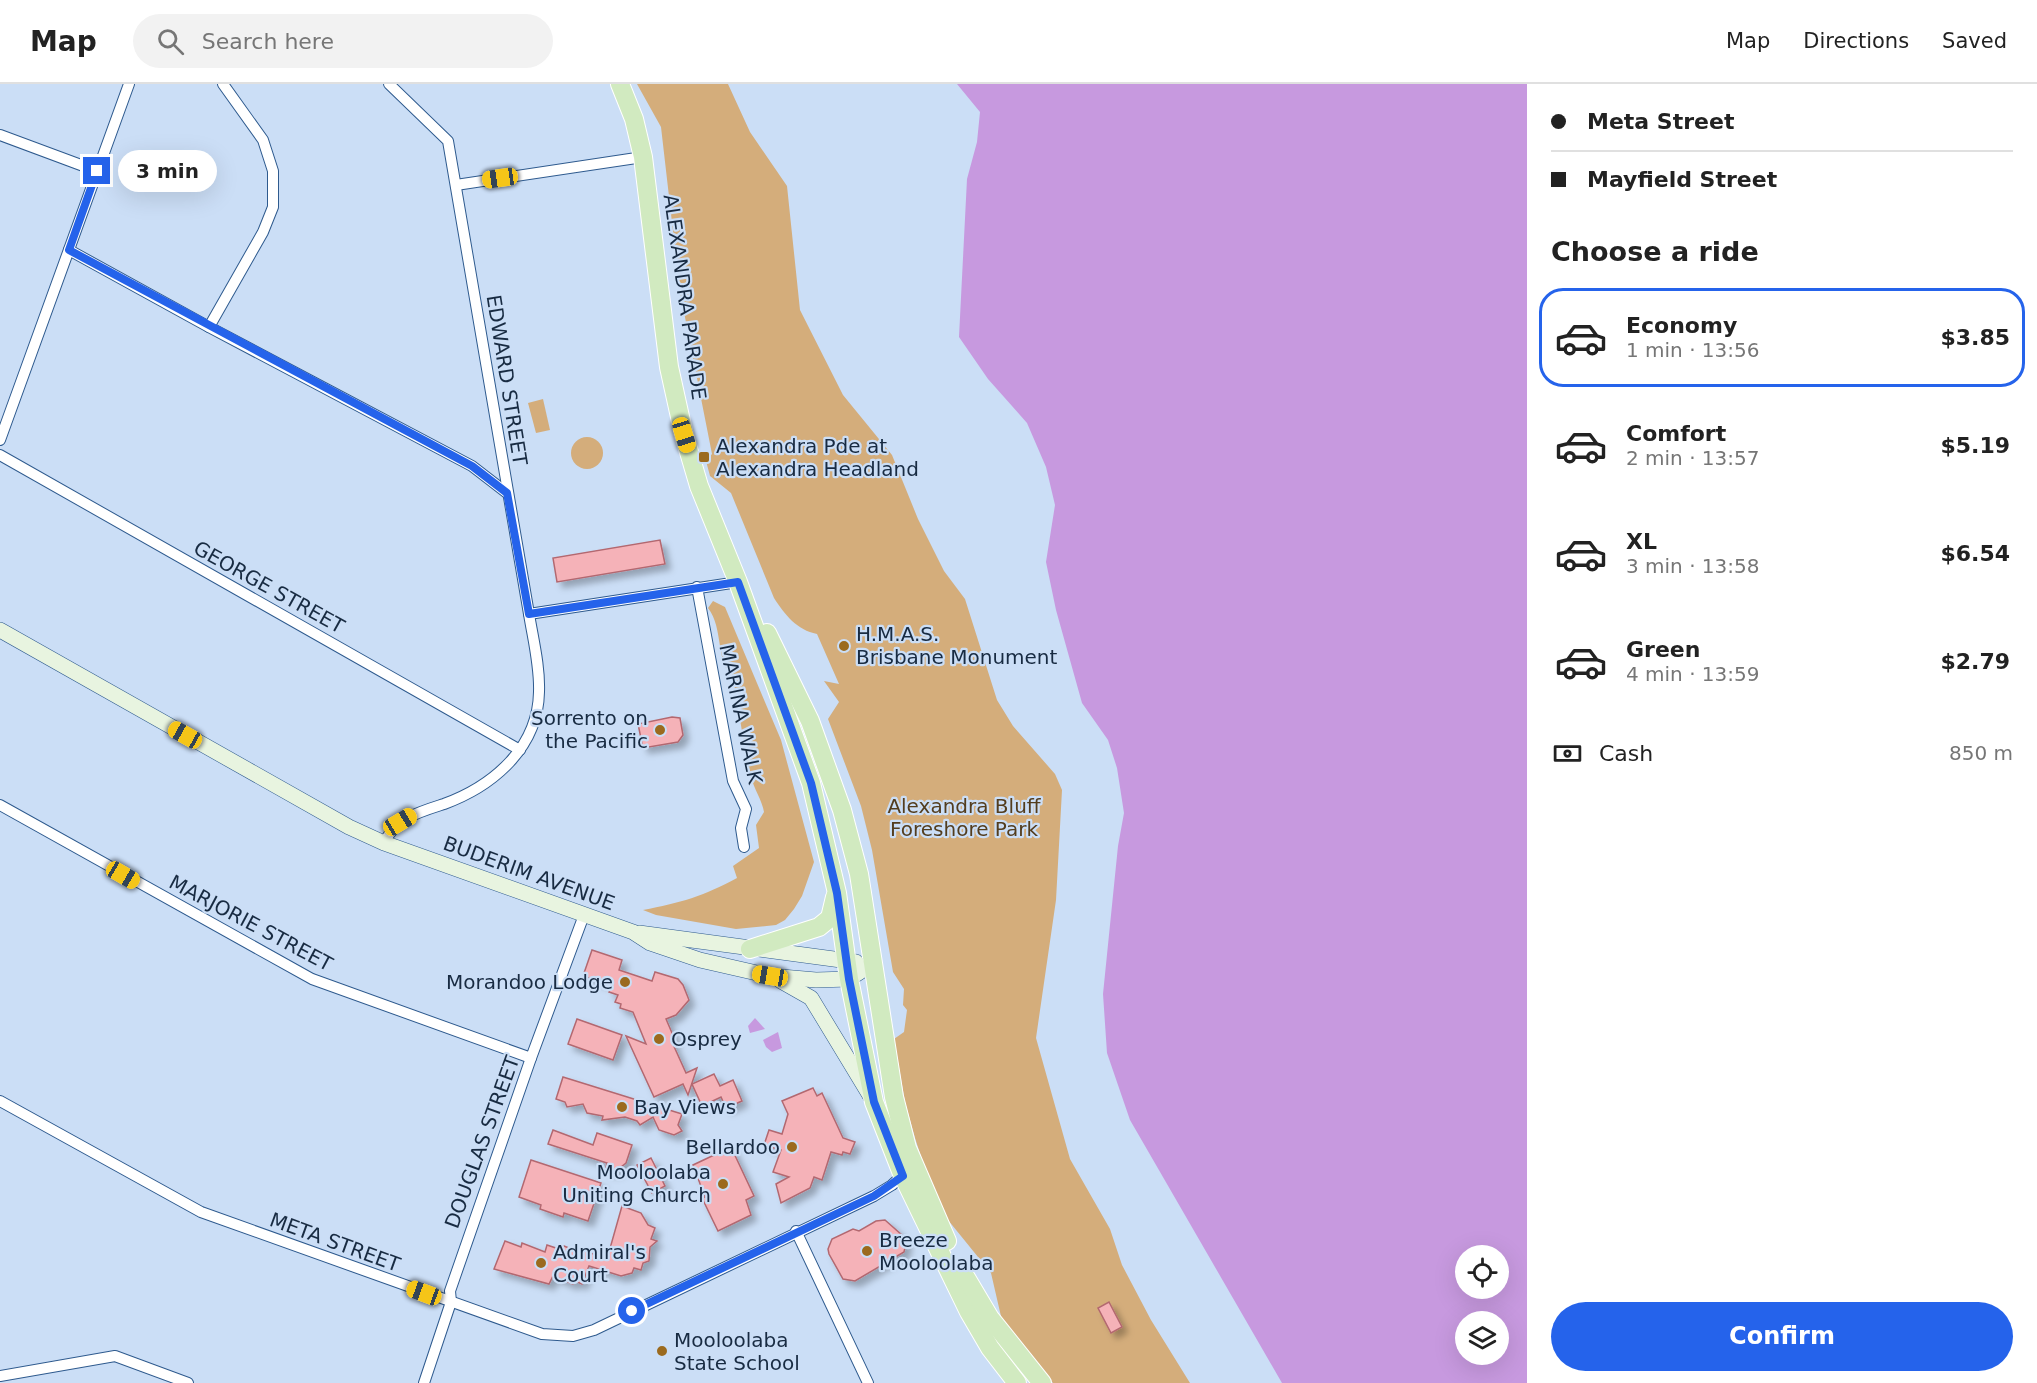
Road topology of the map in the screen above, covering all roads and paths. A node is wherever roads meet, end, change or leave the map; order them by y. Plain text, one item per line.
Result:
1 (129, 84) edge
2 (223, 84) edge
3 (389, 84) edge
4 (620, 84) edge
5 (0, 135) edge
6 (643, 157) junction
7 (97, 171) junction
8 (456, 185) junction
9 (69, 250) junction
10 (209, 327) junction
11 (0, 440) edge
12 (0, 455) edge
13 (507, 493) junction
14 (738, 582) junction
15 (697, 587) junction
16 (529, 614) junction
17 (0, 630) edge
18 (520, 750) junction
19 (0, 805) edge
20 (384, 843) junction
21 (744, 846) dead end
22 (837, 893) junction
23 (584, 915) junction
24 (633, 932) junction
25 (750, 950) junction
26 (847, 960) junction
27 (872, 963) junction
28 (770, 976) junction
29 (849, 979) junction
30 (531, 1058) junction
31 (0, 1101) edge
32 (874, 1102) junction
33 (907, 1148) junction
34 (903, 1176) junction
35 (796, 1231) junction
36 (451, 1302) junction
37 (0, 1376) edge
38 (188, 1383) edge
39 (424, 1383) edge
40 (868, 1383) edge
41 (1017, 1383) edge
42 (1042, 1383) edge

1 - 7 street
2 - 10 street
3 - 8 street, EDWARD STREET
4 - 6 main road, ALEXANDRA PARADE
5 - 7 street
6 - 8 street
6 - 14 main road, ALEXANDRA PARADE
7 - 9 street
8 - 13 street, EDWARD STREET
9 - 10 street
9 - 11 street
10 - 13 street
12 - 18 street, GEORGE STREET
13 - 16 street, EDWARD STREET
14 - 15 street
14 - 22 main road, ALEXANDRA PARADE
14 - 27 main road, ALEXANDRA PARADE
15 - 16 street
15 - 21 street, MARINA WALK
16 - 18 street, EDWARD STREET
17 - 20 main road, BUDERIM AVENUE
18 - 20 street, EDWARD STREET
19 - 30 street, MARJORIE STREET
20 - 23 main road, BUDERIM AVENUE
22 - 25 main road
22 - 26 main road, ALEXANDRA PARADE
23 - 24 main road, BUDERIM AVENUE
23 - 30 street, DOUGLAS STREET
24 - 25 main road, BUDERIM AVENUE
24 - 28 main road, BUDERIM AVENUE
25 - 26 main road, BUDERIM AVENUE
26 - 27 main road, BUDERIM AVENUE
26 - 29 main road, ALEXANDRA PARADE
27 - 29 main road
27 - 33 main road, ALEXANDRA PARADE
28 - 29 main road, BUDERIM AVENUE
28 - 32 main road
29 - 32 main road, ALEXANDRA PARADE
30 - 36 street, DOUGLAS STREET
31 - 36 street, META STREET
32 - 34 main road, ALEXANDRA PARADE
33 - 34 street
33 - 42 main road, ALEXANDRA PARADE
34 - 35 street, META STREET
34 - 41 main road, ALEXANDRA PARADE
35 - 36 street, META STREET
35 - 40 street
36 - 39 street, DOUGLAS STREET
37 - 38 street

